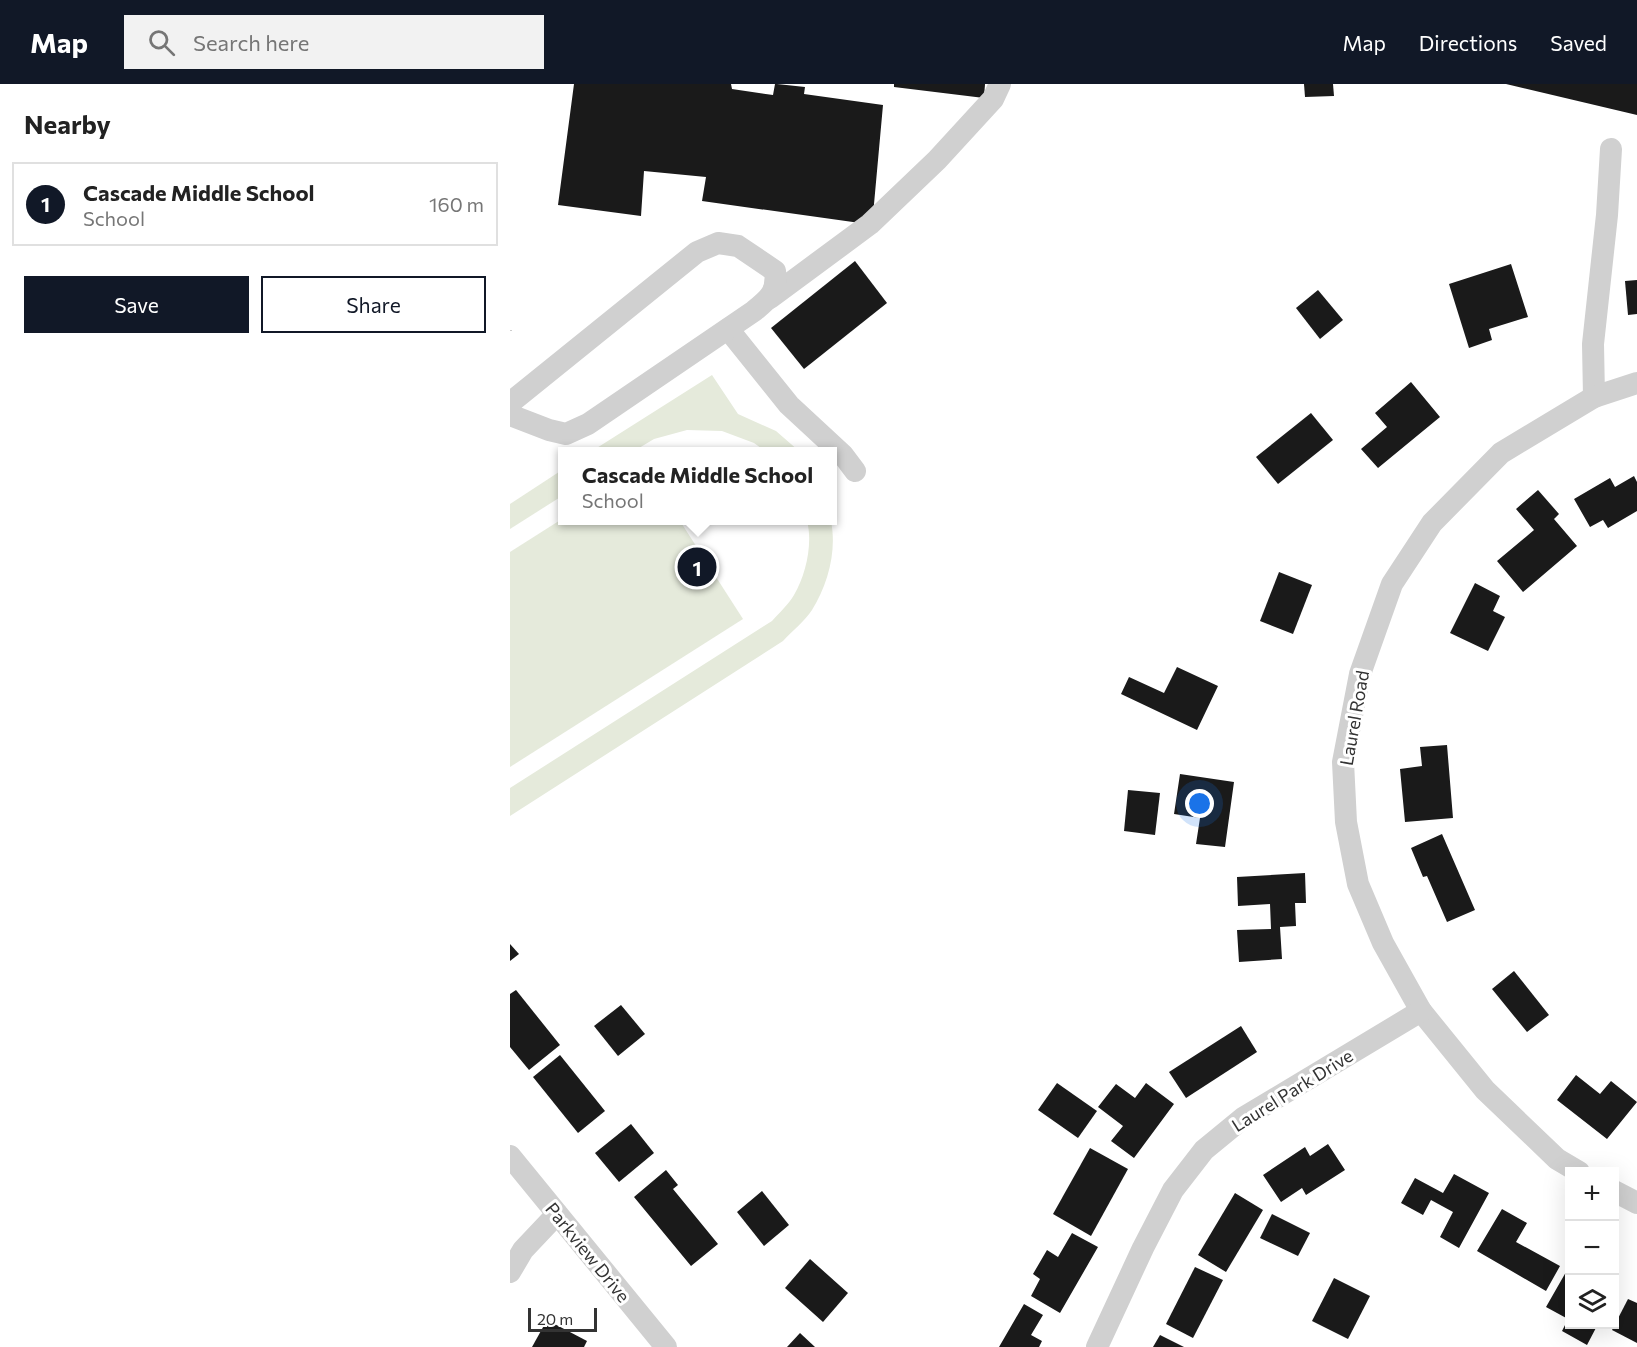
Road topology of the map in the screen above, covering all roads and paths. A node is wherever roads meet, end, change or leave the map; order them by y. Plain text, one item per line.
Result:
1 (1000, 84) edge
2 (1611, 149) dead end
3 (770, 298) junction
4 (728, 329) junction
5 (1637, 383) edge
6 (1594, 398) junction
7 (510, 403) edge
8 (510, 415) edge
9 (835, 447) edge
10 (837, 449) edge
11 (855, 471) dead end
12 (1421, 1011) junction
13 (510, 1156) edge
14 (1571, 1167) edge
15 (1619, 1194) edge
16 (1637, 1203) edge
17 (557, 1214) junction
18 (510, 1272) edge
19 (661, 1345) edge
20 (1097, 1347) edge

1 - 3 street
2 - 6 street
3 - 4 street
3 - 7 street
4 - 8 street
4 - 9 street
5 - 6 street, Laurel Road
6 - 12 street, Laurel Road
10 - 11 street
12 - 14 street, Laurel Road
12 - 20 street, Laurel Park Drive
13 - 17 street, Parkview Drive
15 - 16 street
17 - 18 street
17 - 19 street, Parkview Drive

